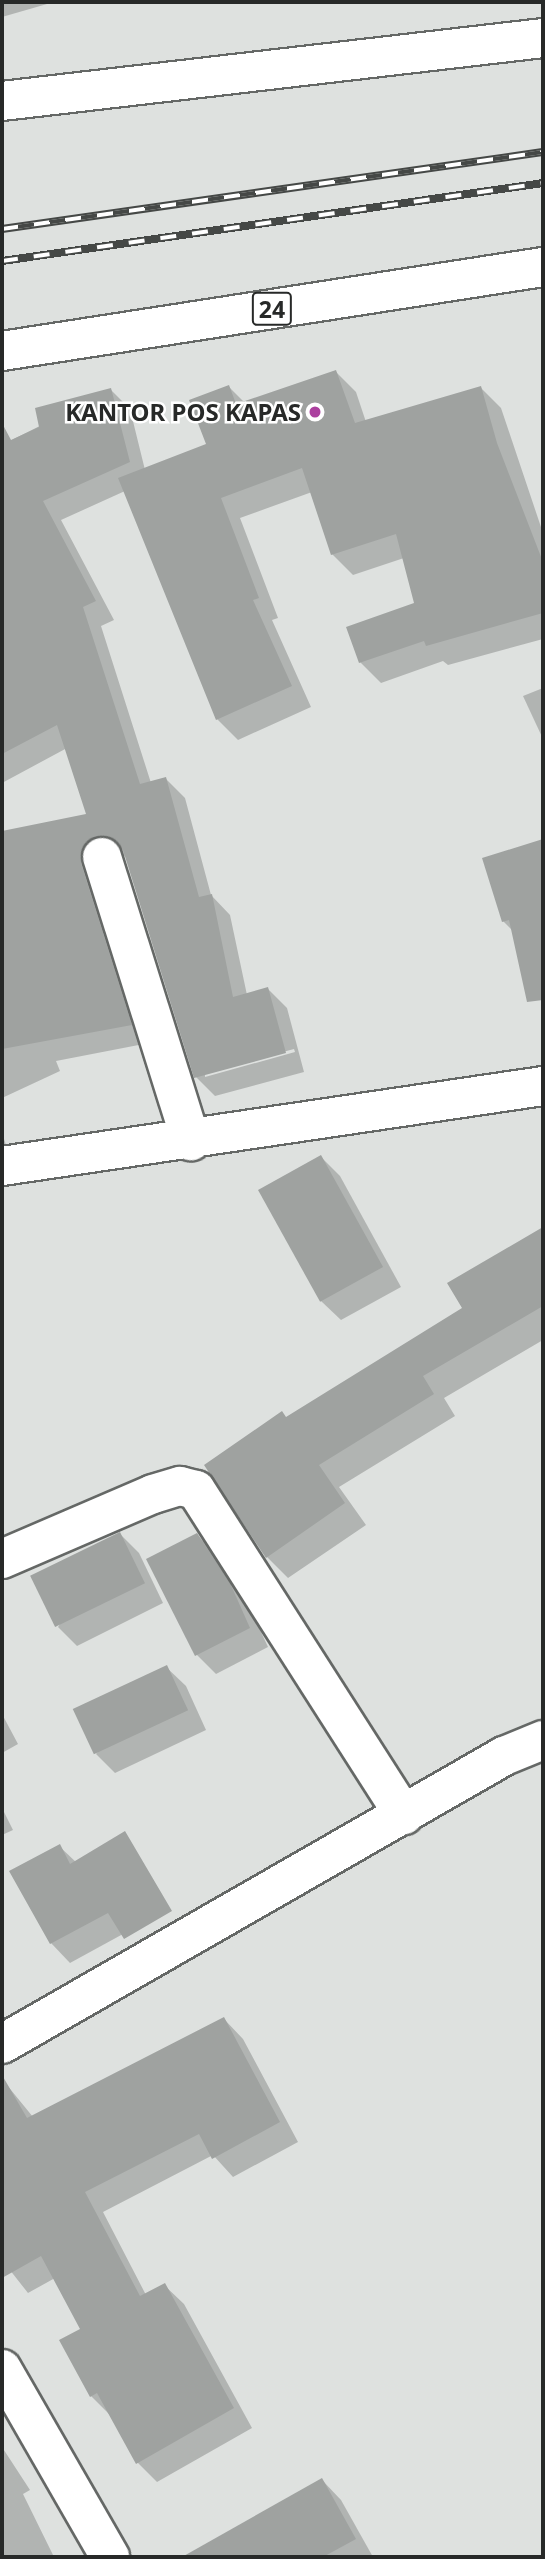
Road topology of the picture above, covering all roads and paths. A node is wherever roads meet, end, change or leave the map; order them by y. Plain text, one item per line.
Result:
1 (543, 38) edge
2 (2, 101) edge
3 (543, 268) edge
4 (2, 351) edge
5 (102, 857) dead end
6 (543, 1086) edge
7 (191, 1141) junction
8 (2, 1166) edge
9 (2, 1559) edge
10 (543, 1740) edge
11 (404, 1815) junction
12 (2, 2044) edge
13 (2, 2369) edge
14 (110, 2557) edge

1 - 2 main road
3 - 4 main road, 24
5 - 7 main road
6 - 7 main road
7 - 8 main road
9 - 11 main road
10 - 11 main road
11 - 12 main road
13 - 14 main road

